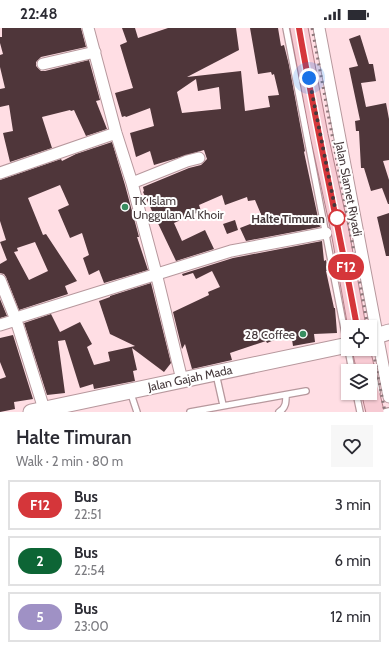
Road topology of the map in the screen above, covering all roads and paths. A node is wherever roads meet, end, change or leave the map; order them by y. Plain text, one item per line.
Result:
1 (88, 28) edge
2 (320, 28) edge
3 (295, 30) edge
4 (95, 52) junction
5 (43, 64) dead end
6 (116, 134) junction
7 (199, 158) dead end
8 (0, 173) edge
9 (132, 183) junction
10 (340, 202) dead end
11 (333, 232) junction
12 (156, 274) junction
13 (355, 279) dead end
14 (0, 280) edge
15 (16, 319) junction
16 (344, 320) edge
17 (355, 320) edge
18 (0, 325) edge
19 (379, 337) edge
20 (341, 348) edge
21 (216, 373) junction
22 (182, 380) junction
23 (130, 391) junction
24 (306, 391) dead end
25 (286, 394) junction
26 (357, 400) edge
27 (378, 400) edge
28 (223, 405) junction
29 (38, 411) edge
30 (389, 411) edge
31 (136, 412) edge
32 (190, 412) edge
33 (278, 412) edge
34 (360, 412) edge
35 (381, 412) edge
36 (385, 412) edge

1 - 4 street
2 - 3 street
2 - 19 street, Jalan Slamet Riyadi
3 - 11 main road
4 - 5 street
4 - 6 street
6 - 8 street
6 - 9 street
7 - 9 street
9 - 12 street
10 - 13 lane
11 - 12 street
11 - 16 lane
11 - 17 main road
12 - 15 street
12 - 22 street
14 - 15 street
15 - 18 street
15 - 29 street
19 - 27 street, Jalan Slamet Riyadi
20 - 21 main road, Jalan Gajah Mada
21 - 22 main road, Jalan Gajah Mada
21 - 28 lane
22 - 23 main road, Jalan Gajah Mada
23 - 29 main road, Jalan Gajah Mada
23 - 31 lane
24 - 25 lane
25 - 28 lane
25 - 33 lane
26 - 34 lane
27 - 35 lane
28 - 32 lane
30 - 36 lane

